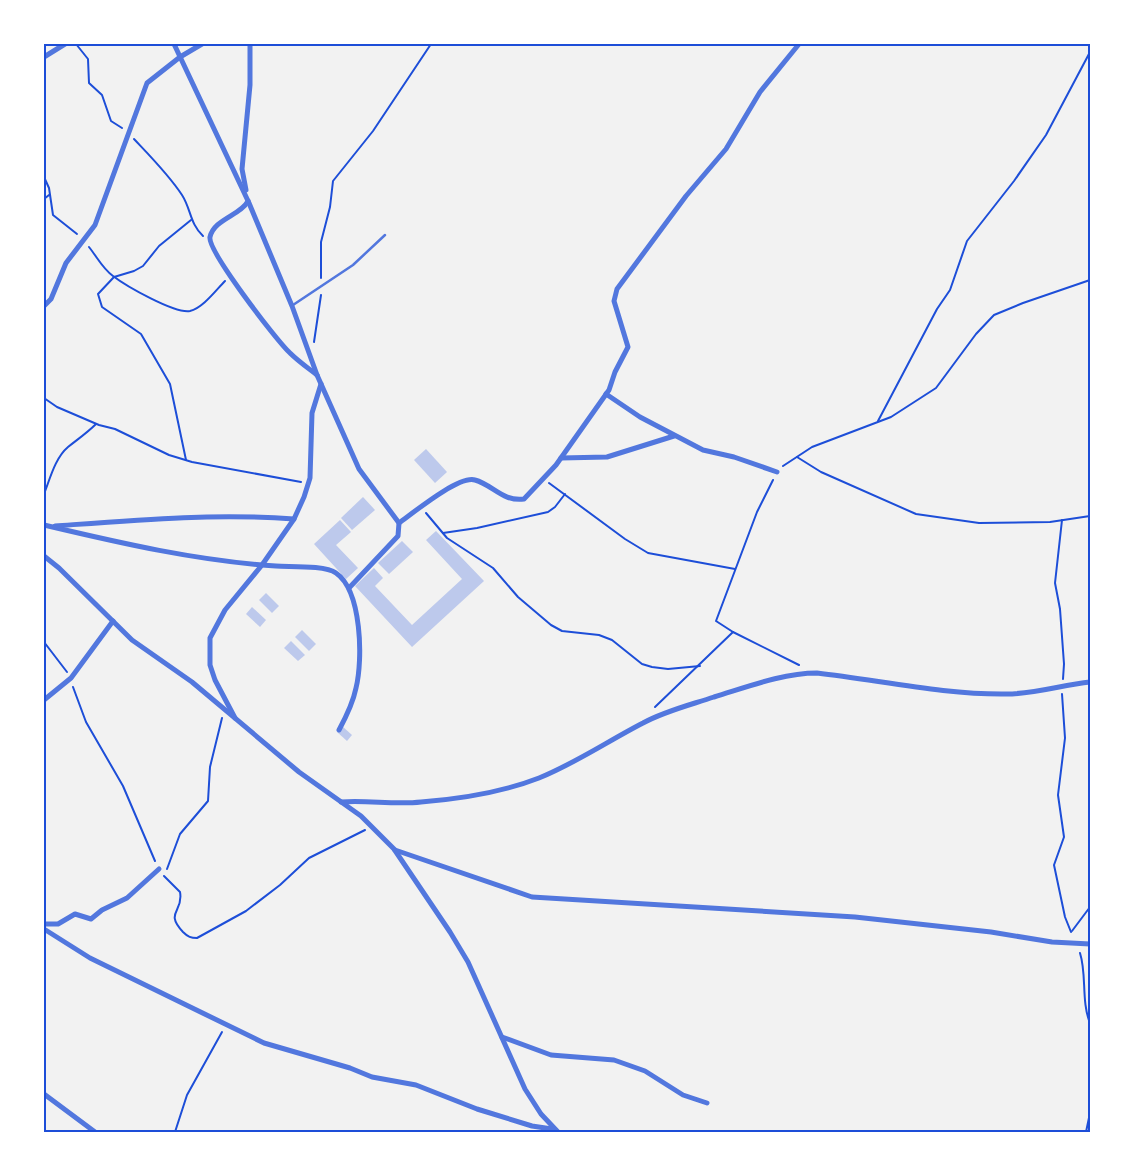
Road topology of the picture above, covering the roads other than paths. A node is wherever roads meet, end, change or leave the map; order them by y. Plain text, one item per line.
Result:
1 (65, 44) edge
2 (174, 44) edge
3 (202, 44) edge
4 (250, 44) edge
5 (799, 44) edge
6 (44, 57) edge
7 (180, 57) junction
8 (249, 202) junction
9 (385, 235) dead end
10 (44, 306) edge
11 (292, 306) junction
12 (317, 375) junction
13 (321, 384) junction
14 (606, 394) junction
15 (674, 436) junction
16 (561, 458) junction
17 (778, 472) road end
18 (294, 519) junction
19 (399, 523) junction
20 (46, 526) edge
21 (44, 556) edge
22 (262, 565) junction
23 (349, 588) junction
24 (113, 621) junction
25 (1090, 682) edge
26 (44, 700) edge
27 (237, 721) junction
28 (339, 730) dead end
29 (341, 802) junction
30 (394, 849) junction
31 (159, 869) road end
32 (44, 924) edge
33 (44, 929) edge
34 (1090, 944) edge
35 (501, 1037) junction
36 (44, 1094) edge
37 (707, 1103) dead end
38 (555, 1130) edge
39 (95, 1132) edge

1 - 6 street
2 - 7 street
3 - 7 street
4 - 8 street
5 - 14 street
7 - 8 street
7 - 10 street
8 - 11 street
8 - 12 street
9 - 11 lane
11 - 12 street
12 - 13 street
13 - 18 street
13 - 19 street
14 - 15 street
14 - 16 street
15 - 16 street
15 - 17 street
16 - 19 street
18 - 20 street
18 - 22 street
19 - 23 street
20 - 22 street
21 - 24 street
22 - 23 street
22 - 27 street
23 - 28 street
24 - 26 street
24 - 27 street
25 - 29 street
27 - 29 street
29 - 30 street
30 - 34 street
30 - 35 street
31 - 32 street
33 - 38 street
35 - 37 street
35 - 38 street
36 - 39 street

